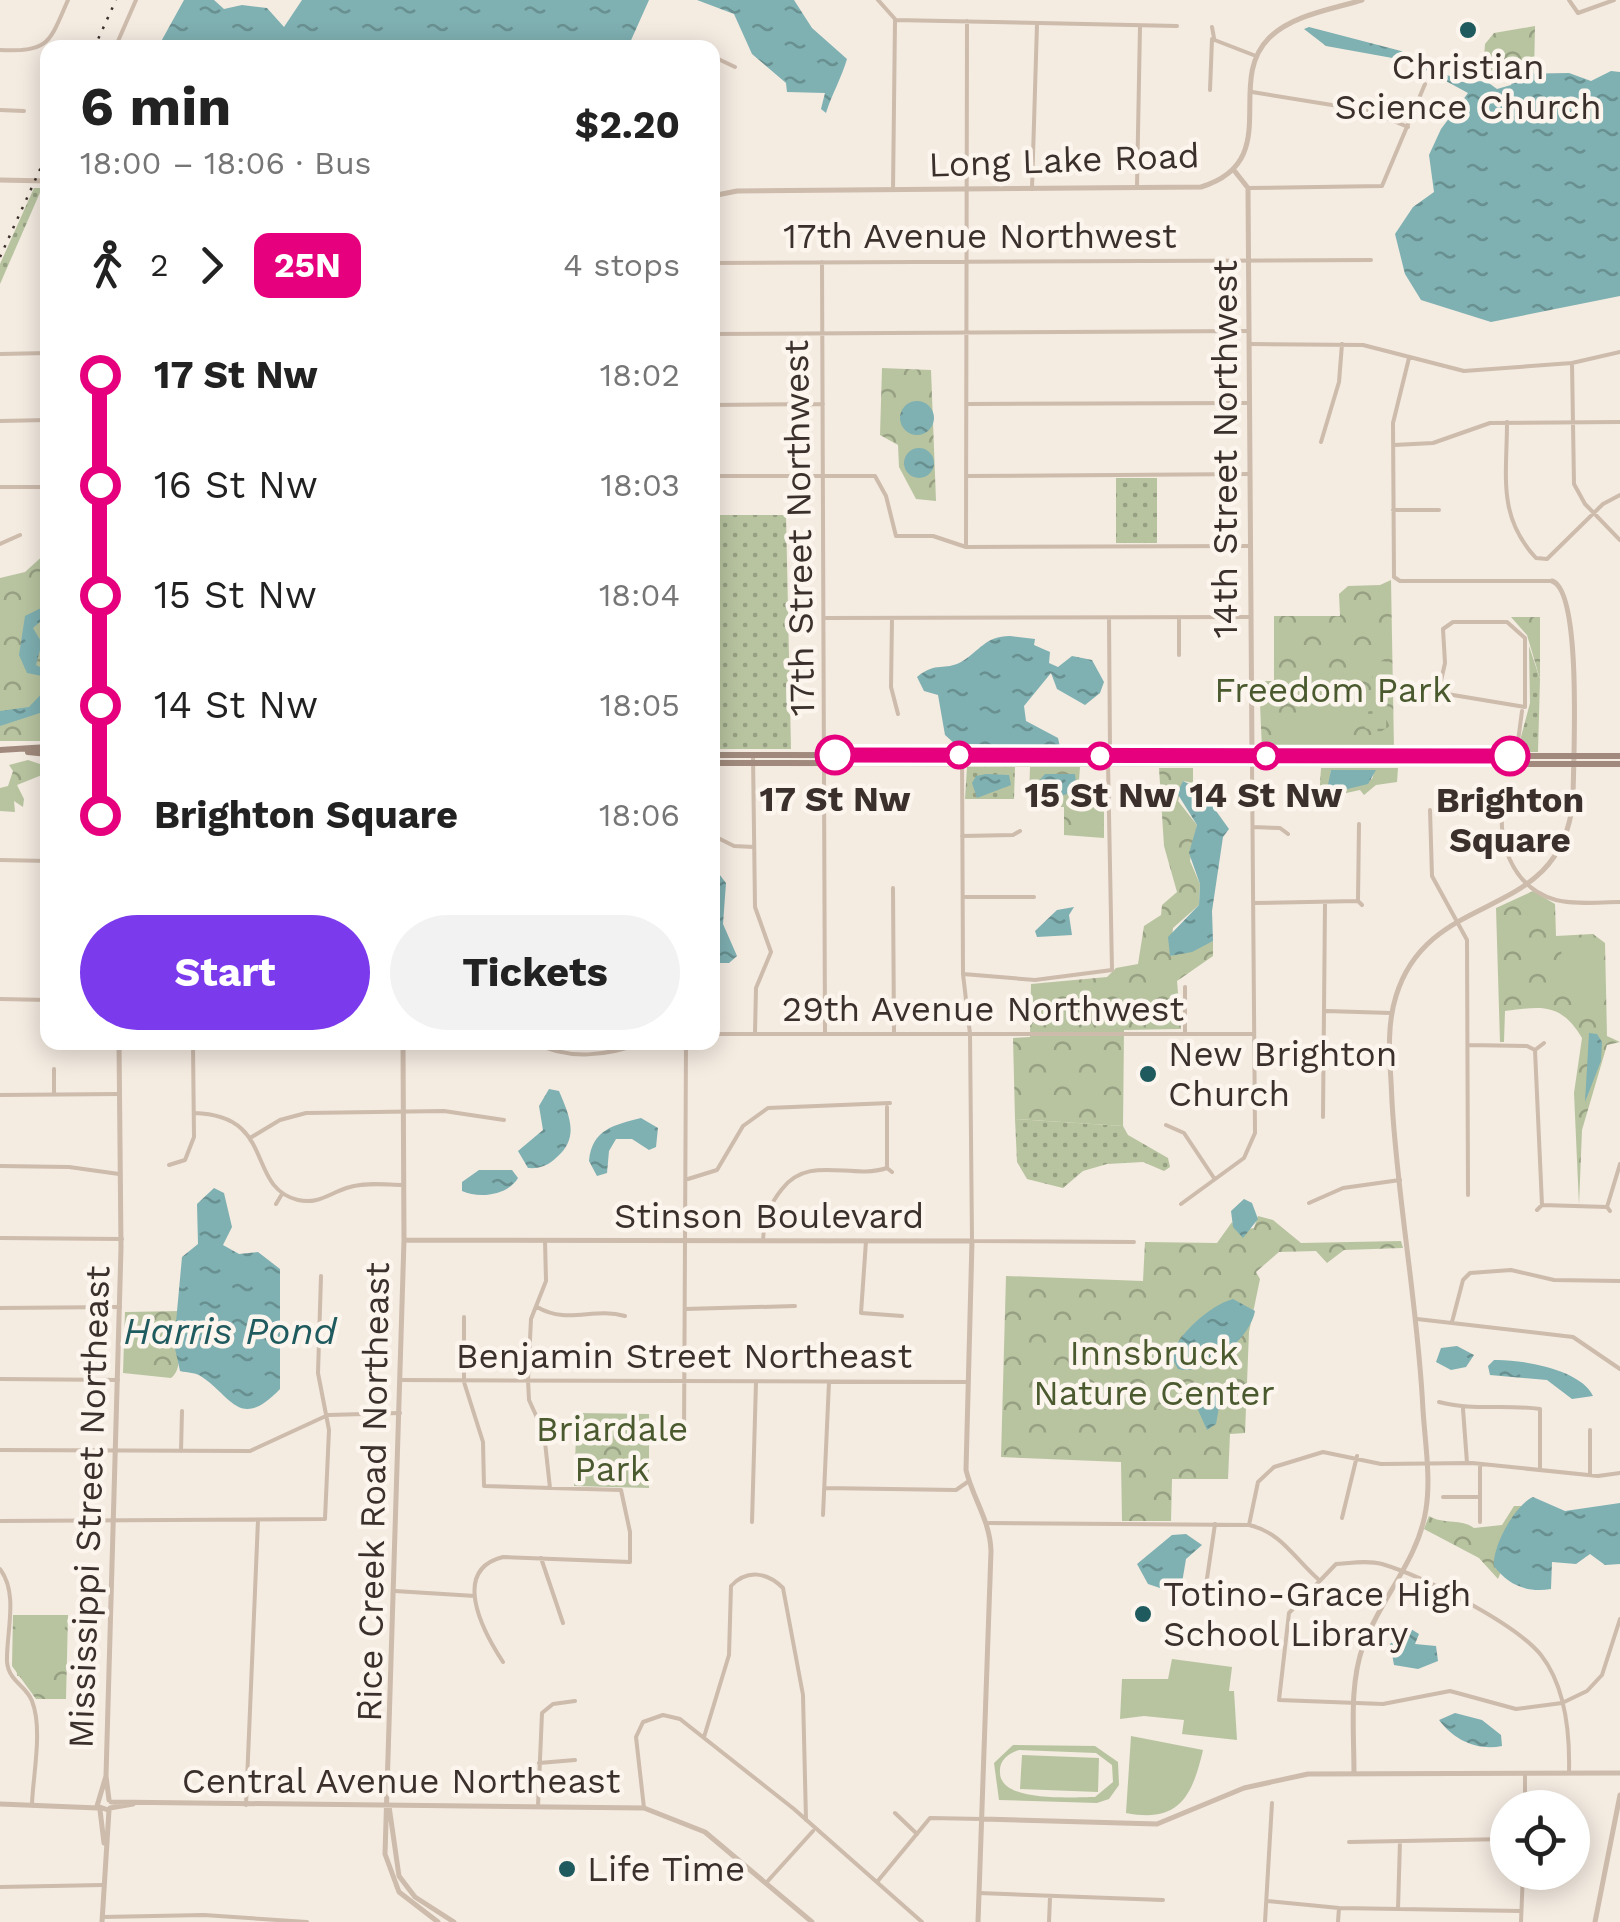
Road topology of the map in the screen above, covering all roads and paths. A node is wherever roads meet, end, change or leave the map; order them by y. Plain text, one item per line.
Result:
1 (68, 0) edge
2 (136, 0) edge
3 (878, 0) edge
4 (1325, 0) edge
5 (1362, 0) edge
6 (1569, 0) edge
7 (1614, 0) edge
8 (1572, 9) junction
9 (1324, 12) junction
10 (1565, 14) dead end
11 (896, 20) junction
12 (967, 21) junction
13 (1037, 24) junction
14 (1140, 26) junction
15 (1178, 26) dead end
16 (1212, 28) dead end
17 (1214, 38) junction
18 (49, 40) edge
19 (119, 40) edge
20 (40, 47) edge
21 (0, 50) edge
22 (1256, 56) junction
23 (720, 60) edge
24 (735, 67) dead end
25 (1425, 84) dead end
26 (1210, 90) dead end
27 (1251, 92) junction
28 (0, 110) edge
29 (24, 111) dead end
30 (1408, 127) junction
31 (1234, 168) junction
32 (0, 180) edge
33 (40, 181) edge
34 (1137, 188) junction
35 (1248, 188) junction
36 (893, 190) junction
37 (964, 190) junction
38 (1032, 190) junction
39 (720, 196) edge
40 (1248, 260) junction
41 (1371, 260) dead end
42 (822, 262) junction
43 (964, 262) junction
44 (720, 263) edge
45 (1249, 332) junction
46 (964, 333) junction
47 (720, 334) edge
48 (822, 334) junction
49 (1249, 344) junction
50 (1342, 344) junction
51 (1620, 352) edge
52 (40, 353) edge
53 (0, 354) edge
54 (1409, 358) junction
55 (1572, 364) junction
56 (1249, 403) junction
57 (823, 404) junction
58 (966, 404) junction
59 (720, 405) edge
60 (40, 420) edge
61 (0, 421) edge
62 (1506, 422) junction
63 (1572, 422) junction
64 (1620, 422) edge
65 (1320, 442) dead end
66 (1392, 446) junction
67 (1250, 474) junction
68 (720, 476) edge
69 (824, 476) junction
70 (966, 476) junction
71 (0, 487) edge
72 (40, 487) edge
73 (1620, 495) edge
74 (1393, 510) junction
75 (1438, 510) dead end
76 (1594, 513) junction
77 (20, 535) dead end
78 (1620, 540) edge
79 (0, 544) edge
80 (1250, 546) junction
81 (966, 547) junction
82 (1552, 581) joint
83 (1251, 617) junction
84 (825, 618) junction
85 (892, 618) junction
86 (1109, 618) junction
87 (1179, 618) junction
88 (1179, 654) dead end
89 (1522, 710) junction
90 (898, 714) dead end
91 (0, 750) edge
92 (40, 751) edge
93 (720, 756) edge
94 (1620, 756) edge
95 (753, 759) junction
96 (825, 759) junction
97 (962, 759) junction
98 (1109, 760) junction
99 (1252, 760) junction
100 (1515, 760) junction
101 (1573, 760) junction
102 (720, 762) edge
103 (1620, 764) edge
104 (1505, 799) dead end
105 (1430, 810) dead end
106 (1359, 824) dead end
107 (1253, 827) junction
108 (1020, 831) dead end
109 (1288, 834) dead end
110 (962, 836) junction
111 (720, 839) edge
112 (754, 847) junction
113 (0, 860) edge
114 (40, 860) edge
115 (1532, 884) junction
116 (893, 888) dead end
117 (962, 897) junction
118 (1034, 897) dead end
119 (1325, 902) junction
120 (1620, 902) edge
121 (1253, 903) junction
122 (1457, 919) junction
123 (963, 974) junction
124 (1185, 988) dead end
125 (0, 999) edge
126 (40, 1000) edge
127 (1326, 1010) junction
128 (1392, 1014) junction
129 (720, 1034) edge
130 (755, 1034) junction
131 (824, 1034) junction
132 (894, 1034) junction
133 (970, 1034) junction
134 (1185, 1034) junction
135 (1254, 1034) junction
136 (1544, 1044) dead end
137 (1468, 1045) junction
138 (120, 1050) edge
139 (192, 1050) edge
140 (402, 1050) edge
141 (557, 1050) edge
142 (686, 1050) edge
143 (1535, 1050) junction
144 (620, 1051) edge
145 (54, 1069) dead end
146 (120, 1094) junction
147 (0, 1096) edge
148 (54, 1096) junction
149 (403, 1111) junction
150 (194, 1113) junction
151 (1323, 1118) dead end
152 (504, 1120) dead end
153 (1166, 1124) dead end
154 (250, 1138) junction
155 (169, 1164) dead end
156 (1620, 1164) edge
157 (0, 1166) edge
158 (121, 1174) junction
159 (1214, 1178) junction
160 (688, 1179) junction
161 (1400, 1180) junction
162 (404, 1185) junction
163 (282, 1194) junction
164 (1468, 1195) dead end
165 (1309, 1203) dead end
166 (276, 1204) dead end
167 (1181, 1204) dead end
168 (1542, 1205) junction
169 (1537, 1210) dead end
170 (0, 1238) edge
171 (122, 1239) junction
172 (404, 1240) junction
173 (545, 1240) junction
174 (688, 1240) junction
175 (763, 1240) junction
176 (866, 1241) junction
177 (972, 1241) junction
178 (1134, 1242) dead end
179 (320, 1276) dead end
180 (1620, 1281) edge
181 (120, 1306) junction
182 (795, 1306) dead end
183 (537, 1307) junction
184 (0, 1308) edge
185 (685, 1309) junction
186 (625, 1316) dead end
187 (902, 1316) dead end
188 (464, 1317) dead end
189 (1417, 1319) junction
190 (1452, 1322) junction
191 (1620, 1369) edge
192 (0, 1379) edge
193 (118, 1380) junction
194 (401, 1380) junction
195 (528, 1380) junction
196 (681, 1380) junction
197 (464, 1382) junction
198 (756, 1382) junction
199 (829, 1382) junction
200 (968, 1382) junction
201 (1439, 1402) dead end
202 (1462, 1408) junction
203 (182, 1412) dead end
204 (400, 1413) junction
205 (328, 1416) junction
206 (1590, 1430) dead end
207 (684, 1440) dead end
208 (0, 1450) edge
209 (116, 1451) junction
210 (182, 1451) junction
211 (1356, 1456) junction
212 (1426, 1464) junction
213 (1467, 1464) junction
214 (1480, 1464) junction
215 (1540, 1468) junction
216 (1620, 1473) edge
217 (1590, 1474) junction
218 (969, 1480) junction
219 (550, 1488) junction
220 (824, 1488) junction
221 (1443, 1497) dead end
222 (1480, 1497) junction
223 (823, 1515) dead end
224 (1342, 1518) dead end
225 (258, 1519) junction
226 (0, 1521) edge
227 (113, 1521) junction
228 (752, 1522) dead end
229 (1480, 1522) dead end
230 (988, 1523) junction
231 (1215, 1524) junction
232 (1249, 1524) junction
233 (541, 1558) junction
234 (0, 1569) edge
235 (1401, 1572) junction
236 (1318, 1578) junction
237 (396, 1591) junction
238 (475, 1596) junction
239 (1204, 1599) dead end
240 (1620, 1619) edge
241 (562, 1622) dead end
242 (503, 1662) dead end
243 (574, 1701) dead end
244 (1354, 1703) junction
245 (1562, 1704) junction
246 (704, 1737) junction
247 (575, 1760) dead end
248 (539, 1762) junction
249 (1354, 1773) junction
250 (1569, 1773) junction
251 (1620, 1773) edge
252 (1525, 1774) junction
253 (106, 1776) junction
254 (1525, 1790) edge
255 (1620, 1796) edge
256 (100, 1799) junction
257 (1272, 1803) dead end
258 (0, 1804) edge
259 (32, 1804) junction
260 (80, 1804) junction
261 (110, 1805) junction
262 (246, 1805) junction
263 (389, 1806) junction
264 (538, 1806) junction
265 (644, 1808) junction
266 (99, 1809) junction
267 (895, 1812) dead end
268 (982, 1819) junction
269 (806, 1820) junction
270 (815, 1829) junction
271 (917, 1834) junction
272 (1490, 1839) edge
273 (1400, 1841) junction
274 (1349, 1842) dead end
275 (104, 1843) junction
276 (766, 1882) junction
277 (876, 1883) junction
278 (104, 1885) junction
279 (0, 1886) edge
280 (1522, 1890) edge
281 (979, 1893) junction
282 (1050, 1896) junction
283 (1163, 1900) dead end
284 (1268, 1901) junction
285 (1339, 1908) junction
286 (1398, 1909) junction
287 (427, 1910) junction
288 (1521, 1912) junction
289 (102, 1920) edge
290 (307, 1922) edge
291 (421, 1922) edge
292 (438, 1922) edge
293 (454, 1922) edge
294 (812, 1922) edge
295 (922, 1922) edge
296 (978, 1922) edge
297 (1049, 1922) edge
298 (1265, 1922) edge
299 (1338, 1922) edge
300 (1520, 1922) edge
301 (1595, 1922) edge

1 - 18 street
2 - 19 street
3 - 11 street
4 - 9 street
5 - 9 street
6 - 8 street
7 - 8 street
8 - 10 street
9 - 22 street
11 - 12 street
11 - 36 street
12 - 13 street
12 - 37 street
13 - 14 street
13 - 38 street
14 - 15 street
14 - 34 street
16 - 17 street
17 - 22 street
17 - 26 street
20 - 21 street
22 - 27 street, Long Lake Road
23 - 24 street
25 - 30 street
27 - 30 street
27 - 31 street, Long Lake Road
28 - 29 street
30 - 35 street
31 - 34 street, Long Lake Road
31 - 35 street
32 - 33 street
34 - 38 street, Long Lake Road
35 - 40 street, 14th Street Northwest
36 - 37 street, Long Lake Road
36 - 39 street, Long Lake Road
37 - 38 street, Long Lake Road
37 - 43 street
40 - 41 street, 17th Avenue Northwest
40 - 43 street, 17th Avenue Northwest
40 - 45 street, 14th Street Northwest
42 - 43 street, 17th Avenue Northwest
42 - 44 street, 17th Avenue Northwest
42 - 48 street, 17th Street Northwest
43 - 46 street
45 - 46 street
45 - 49 street, 14th Street Northwest
46 - 48 street
46 - 58 street
47 - 48 street
48 - 57 street, 17th Street Northwest
49 - 50 street
49 - 56 street, 14th Street Northwest
50 - 54 street
50 - 65 street
51 - 55 street
52 - 53 street
54 - 55 street
54 - 66 street
55 - 63 street
56 - 58 street
56 - 67 street, 14th Street Northwest
57 - 59 street
57 - 69 street, 17th Street Northwest
58 - 70 street
60 - 61 street
62 - 63 street
62 - 66 street
62 - 76 street
63 - 64 street
63 - 76 street
66 - 74 street
67 - 70 street
67 - 80 street, 14th Street Northwest
68 - 69 street
69 - 81 street
69 - 84 street, 17th Street Northwest
70 - 81 street
71 - 72 street
73 - 76 street
74 - 75 street
74 - 82 street
76 - 78 street
77 - 79 street
80 - 81 street
80 - 83 street, 14th Street Northwest
82 - 101 street
83 - 87 street
83 - 99 street, 14th Street Northwest
84 - 85 street
84 - 96 street, 17th Street Northwest
85 - 86 street
85 - 90 street
86 - 87 street
86 - 98 street
87 - 88 street
89 - 89 street
89 - 100 street
91 - 92 main road
93 - 95 main road
94 - 101 main road
95 - 96 main road
95 - 102 main road
95 - 112 street
96 - 97 main road
96 - 131 street, 17th Street Northwest
97 - 98 main road
97 - 110 street
98 - 99 main road
98 - 123 street
99 - 100 main road
99 - 107 street, 14th Street Northwest
100 - 101 main road
101 - 103 main road
101 - 115 street
104 - 115 street
105 - 122 street
106 - 119 street
107 - 109 street
107 - 121 street, 14th Street Northwest
108 - 110 street
110 - 117 street
111 - 112 street
112 - 130 street
113 - 114 street
115 - 120 street
115 - 122 street
116 - 132 street
117 - 118 street
117 - 123 street
119 - 121 street
119 - 127 street
121 - 135 street, 14th Street Northwest
122 - 128 street
122 - 137 street
123 - 133 street
124 - 134 street
125 - 126 street
127 - 128 street
127 - 151 street
128 - 161 street
129 - 130 street, 29th Avenue Northwest
130 - 131 street, 29th Avenue Northwest
131 - 132 street, 29th Avenue Northwest
132 - 133 street, 29th Avenue Northwest
133 - 134 street, 29th Avenue Northwest
133 - 177 street
134 - 135 street, 29th Avenue Northwest
135 - 159 street, 14th Street Northwest
136 - 143 street
137 - 143 street
137 - 164 street
138 - 146 street, Mississippi Street Northeast
139 - 150 street
140 - 149 street, Rice Creek Road Northeast
141 - 144 street
142 - 160 street
143 - 168 street
145 - 148 street
146 - 148 street
146 - 158 street, Mississippi Street Northeast
147 - 148 street
149 - 152 street
149 - 154 street
149 - 162 street, Rice Creek Road Northeast
150 - 154 street
150 - 155 street
153 - 159 street
154 - 163 street
156 - 168 street
157 - 158 street
158 - 171 street, Mississippi Street Northeast
159 - 167 street, 14th Street Northwest
160 - 174 street
160 - 175 street
161 - 165 street
161 - 189 street
162 - 163 street
162 - 172 street, Rice Creek Road Northeast
163 - 166 street
168 - 169 street
170 - 171 street
171 - 181 street, Mississippi Street Northeast
172 - 173 street, Stinson Boulevard
172 - 194 street, Rice Creek Road Northeast
173 - 174 street, Stinson Boulevard
173 - 183 street
174 - 175 street, Stinson Boulevard
174 - 185 street
175 - 176 street, Stinson Boulevard
176 - 177 street, Stinson Boulevard
176 - 187 street
177 - 178 street, Stinson Boulevard
177 - 200 street
179 - 205 street
180 - 190 street
181 - 184 street
181 - 193 street, Mississippi Street Northeast
182 - 185 street
183 - 186 street
183 - 195 street
185 - 196 street
188 - 197 street
189 - 190 street
189 - 212 street
190 - 191 street
192 - 193 street
193 - 209 street, Mississippi Street Northeast
194 - 197 street, Benjamin Street Northeast
194 - 204 street, Rice Creek Road Northeast
195 - 196 street, Benjamin Street Northeast
195 - 197 street, Benjamin Street Northeast
195 - 219 street
196 - 198 street, Benjamin Street Northeast
196 - 207 street
197 - 219 street
198 - 199 street, Benjamin Street Northeast
198 - 228 street
199 - 200 street, Benjamin Street Northeast
199 - 220 street
200 - 218 street
201 - 202 street
202 - 213 street
202 - 215 street
203 - 210 street
204 - 205 street
204 - 237 street, Rice Creek Road Northeast
205 - 210 street
205 - 225 street
206 - 217 street
208 - 209 street
209 - 210 street
209 - 227 street, Mississippi Street Northeast
211 - 212 street
211 - 224 street
211 - 232 street
212 - 213 street
212 - 235 street
213 - 214 street
214 - 215 street
214 - 222 street
215 - 217 street
216 - 217 street
218 - 220 street
218 - 230 street
219 - 233 street
220 - 223 street
221 - 222 street
222 - 229 street
225 - 227 street
225 - 262 street
226 - 227 street
227 - 253 street, Mississippi Street Northeast
230 - 231 street
230 - 268 street
231 - 232 street
231 - 239 street
232 - 236 street
233 - 238 street
233 - 241 street
234 - 259 street
235 - 236 street
235 - 244 street
235 - 245 street
236 - 244 street
237 - 238 street
237 - 263 street, Rice Creek Road Northeast
238 - 242 street
240 - 245 street
243 - 248 street
244 - 245 street
244 - 249 street
245 - 250 street
246 - 265 street
246 - 269 street
246 - 269 street
247 - 248 street
248 - 264 street
249 - 252 street
249 - 268 street
250 - 251 street
250 - 252 street
252 - 254 street
253 - 256 street, Mississippi Street Northeast
253 - 261 street, Mississippi Street Northeast
255 - 301 street
256 - 260 street
256 - 261 street
256 - 266 street, Mississippi Street Northeast
257 - 284 street
258 - 259 street
259 - 260 street
260 - 266 street
261 - 262 street, Central Avenue Northeast
261 - 266 street
261 - 275 street, Mississippi Street Northeast
262 - 263 street, Central Avenue Northeast
263 - 264 street, Central Avenue Northeast
263 - 287 street, Rice Creek Road Northeast
264 - 265 street, Central Avenue Northeast
265 - 276 street, Central Avenue Northeast
266 - 275 street, Mississippi Street Northeast
267 - 271 street
268 - 271 street
268 - 281 street
269 - 270 street
270 - 276 street
270 - 277 street
271 - 277 street
272 - 273 street
273 - 274 street
273 - 286 street
275 - 278 street, Mississippi Street Northeast
276 - 294 street, Central Avenue Northeast
277 - 295 street
278 - 279 street
278 - 289 street, Mississippi Street Northeast
280 - 288 street
281 - 282 street
281 - 296 street
282 - 283 street
282 - 297 street
284 - 285 street
284 - 298 street
285 - 286 street
285 - 299 street
286 - 288 street
287 - 291 street
287 - 292 street
287 - 293 street
288 - 300 street
289 - 290 street

